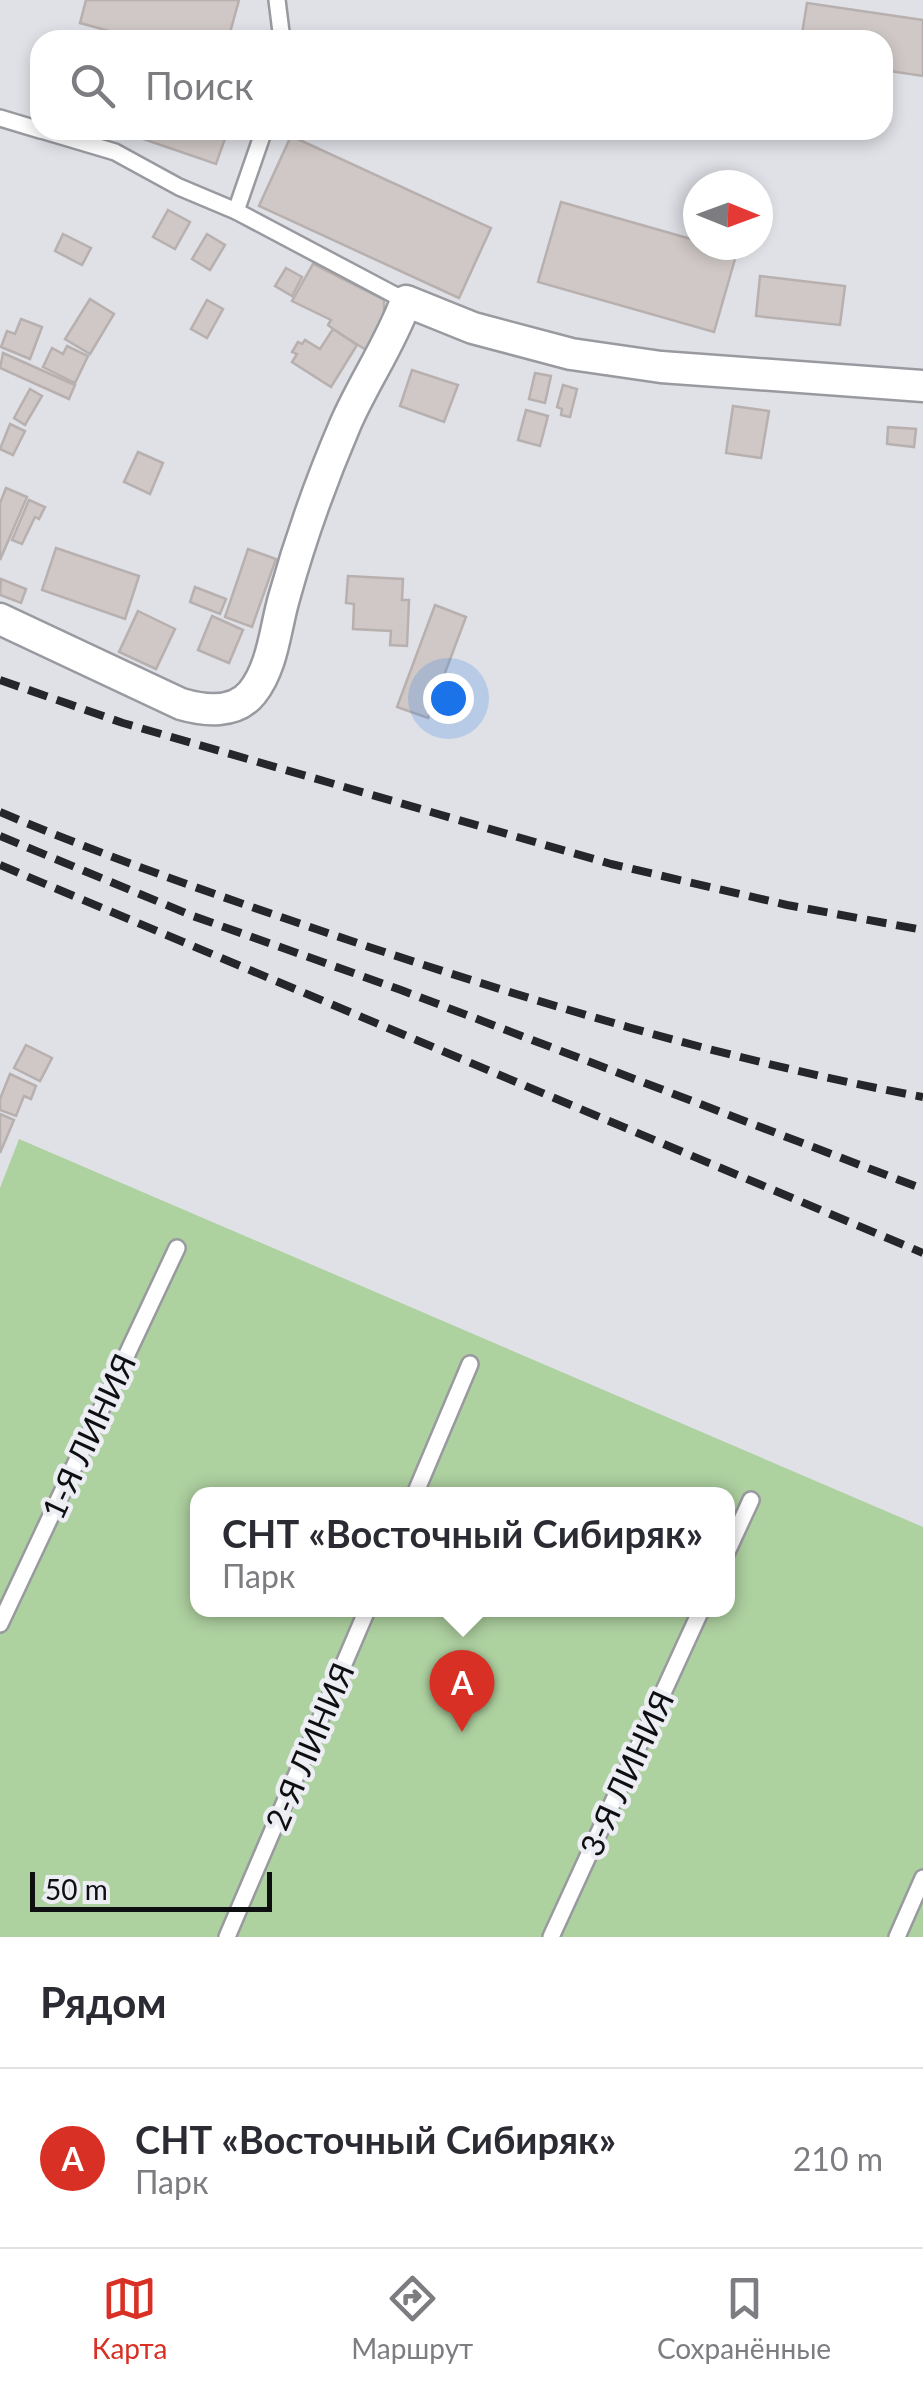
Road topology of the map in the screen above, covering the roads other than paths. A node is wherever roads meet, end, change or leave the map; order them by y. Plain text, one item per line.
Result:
1 (277, 0) edge
2 (281, 30) edge
3 (0, 118) edge
4 (30, 127) edge
5 (75, 140) edge
6 (261, 140) edge
7 (236, 211) junction
8 (406, 302) junction
9 (923, 386) edge
10 (0, 619) edge
11 (177, 1248) dead end
12 (470, 1364) dead end
13 (418, 1487) edge
14 (751, 1500) dead end
15 (735, 1535) edge
16 (364, 1617) edge
17 (698, 1617) edge
18 (0, 1624) edge
19 (923, 1878) edge
20 (227, 1937) edge
21 (551, 1937) edge
22 (898, 1937) edge

1 - 2 lane
3 - 4 lane
5 - 7 lane
6 - 7 lane
7 - 8 lane
8 - 9 street
8 - 10 street
11 - 18 lane, 1-Я ЛИНИЯ
12 - 13 lane
14 - 15 lane
16 - 20 lane, 2-Я ЛИНИЯ
17 - 21 lane, 3-Я ЛИНИЯ
19 - 22 lane

